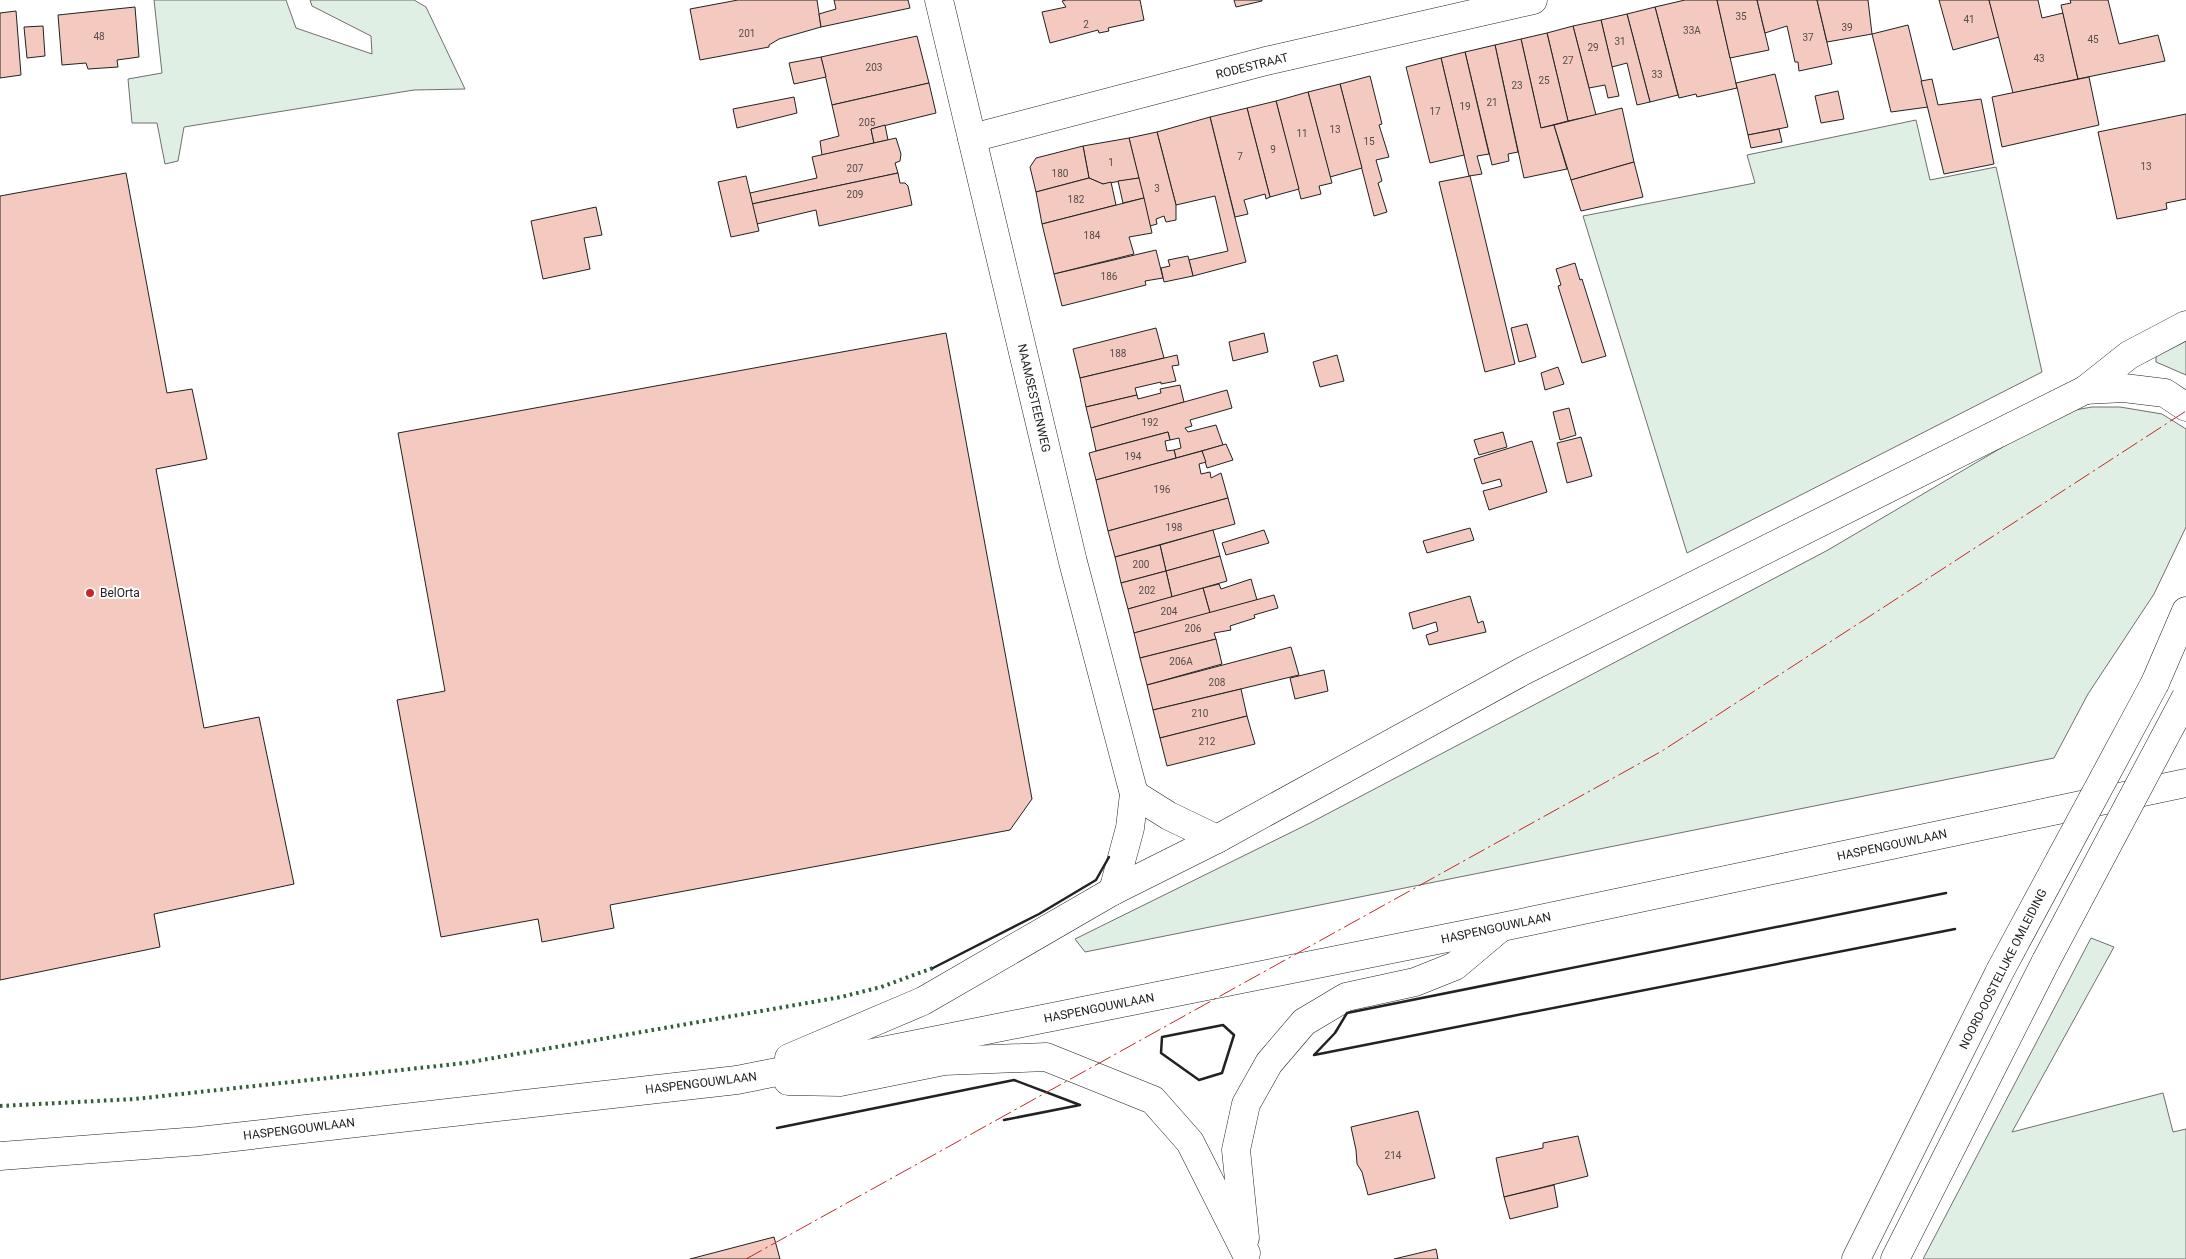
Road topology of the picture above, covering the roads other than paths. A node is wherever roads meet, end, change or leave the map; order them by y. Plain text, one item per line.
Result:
1 (940, 0) edge
2 (1533, 0) edge
3 (972, 138) junction
4 (2186, 325) edge
5 (2085, 390) junction
6 (2186, 407) edge
7 (2186, 611) edge
8 (2186, 697) edge
9 (2186, 783) edge
10 (1134, 794) junction
11 (1217, 839) junction
12 (1113, 891) junction
13 (1502, 926) junction
14 (737, 1080) junction
15 (0, 1156) edge
16 (1247, 1256) edge
17 (1856, 1259) edge
18 (1895, 1259) edge

1 - 3 main road, NAAMSESTEENWEG
2 - 3 main road, RODESTRAAT
3 - 10 main road, NAAMSESTEENWEG
4 - 5 main road
5 - 6 main road
5 - 11 main road
7 - 17 main road, NOORD-OOSTELIJKE OMLEIDING, bridge
8 - 18 main road, bridge
9 - 13 main road, HASPENGOUWLAAN
10 - 11 main road
10 - 12 main road, NAAMSESTEENWEG
11 - 12 main road
12 - 14 main road
13 - 14 main road, HASPENGOUWLAAN
13 - 16 main road
14 - 15 main road, HASPENGOUWLAAN
14 - 16 main road

